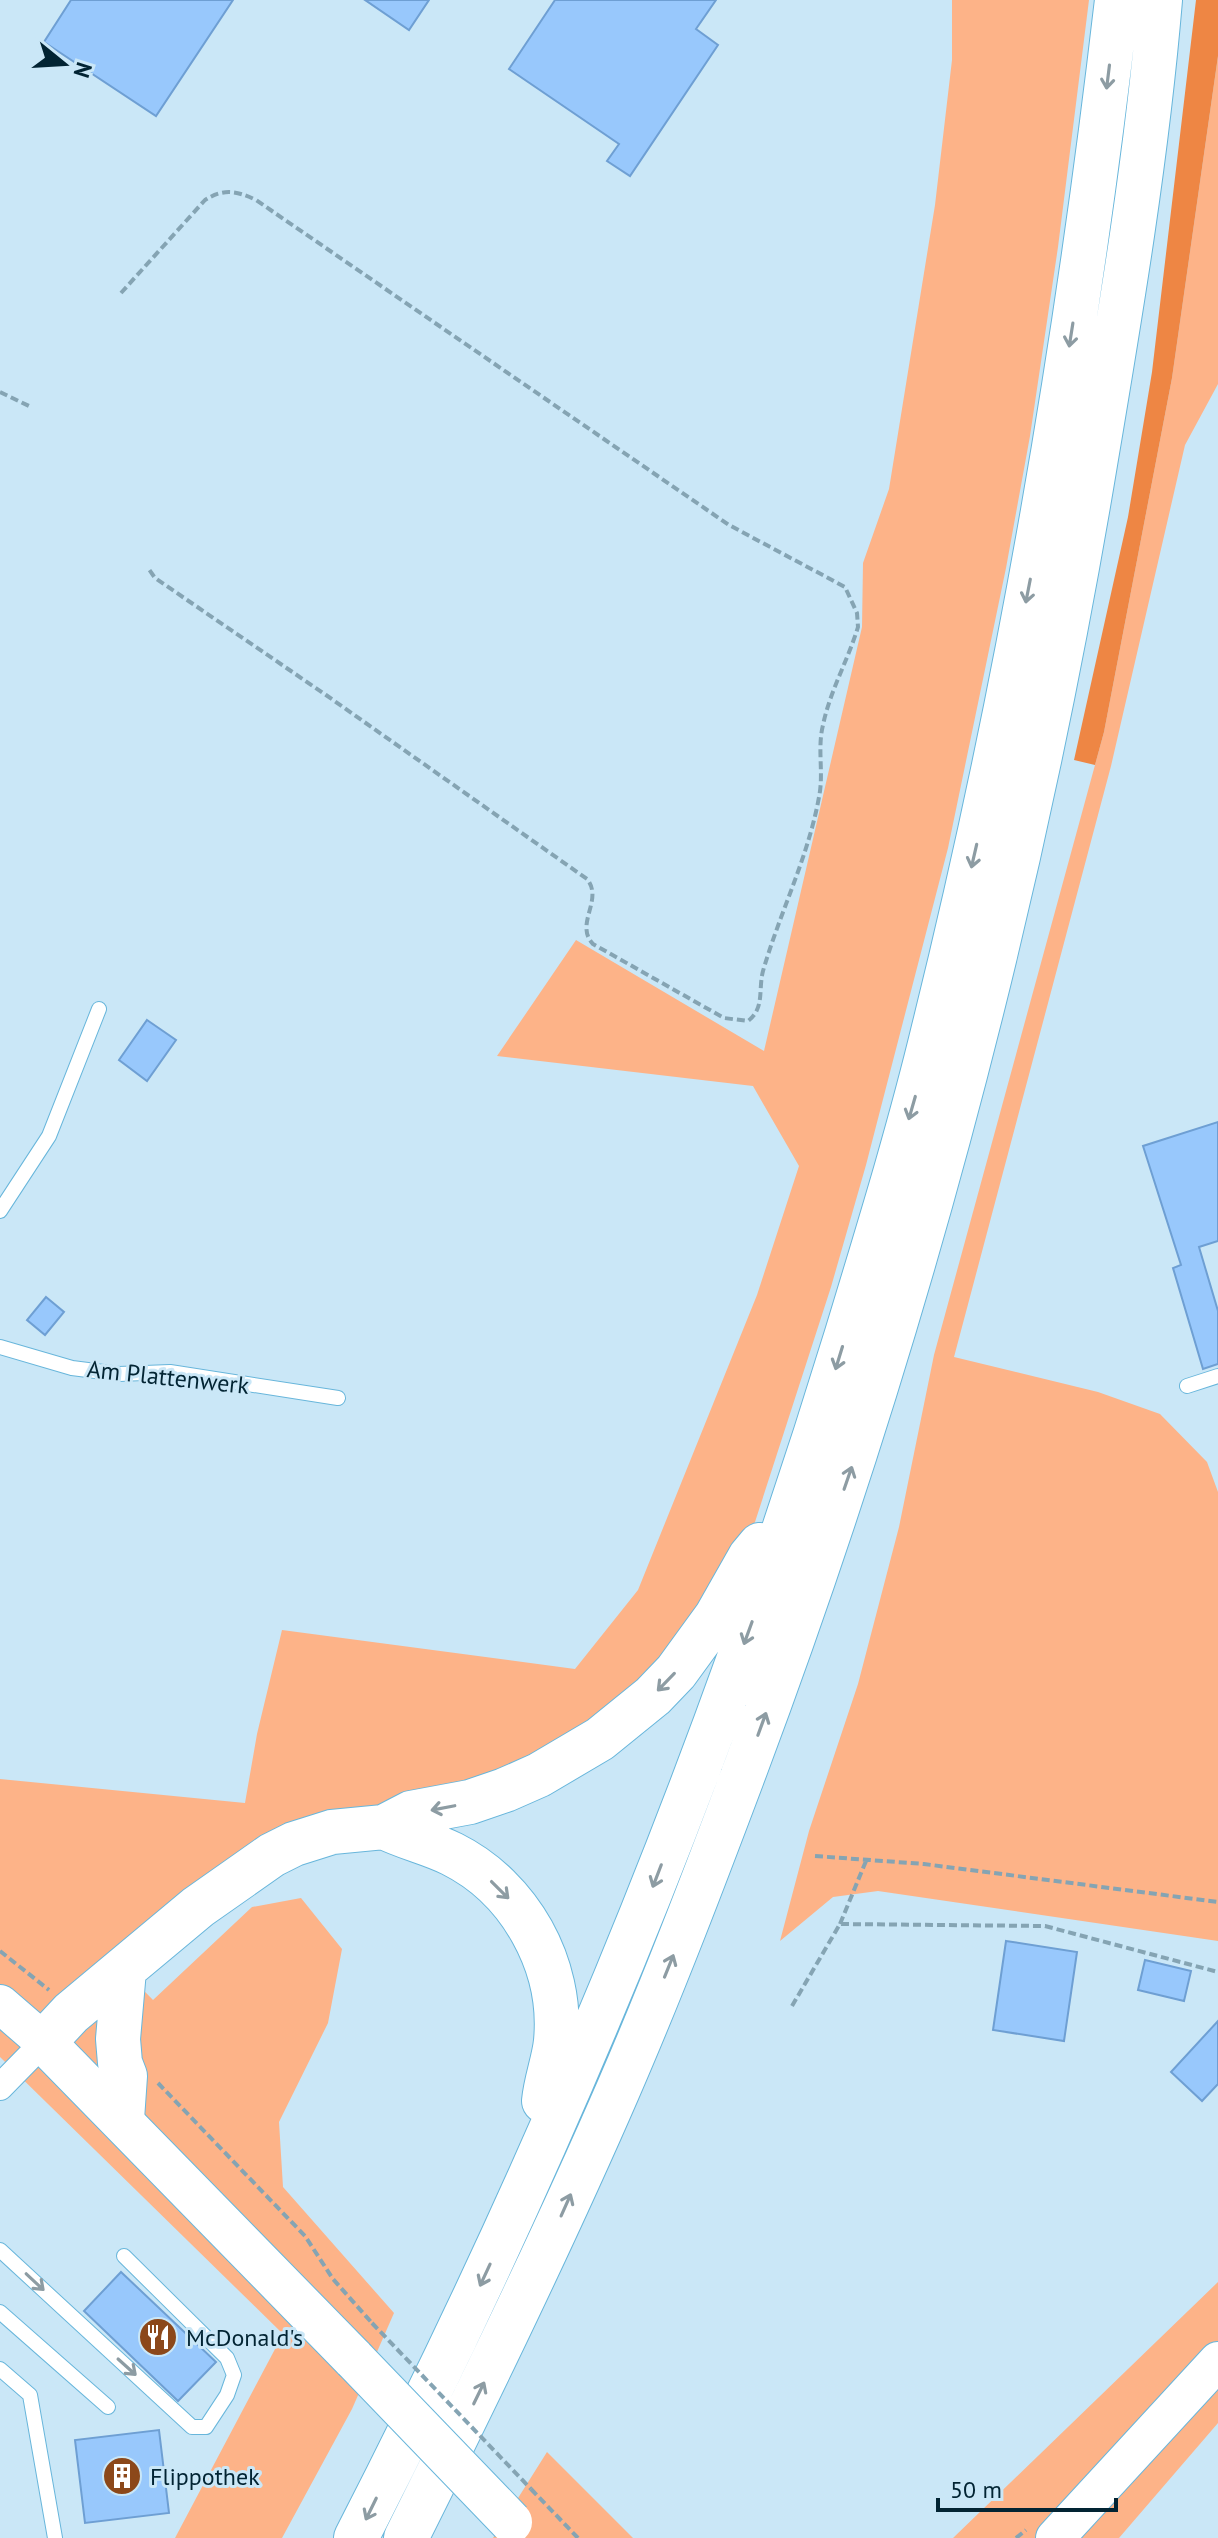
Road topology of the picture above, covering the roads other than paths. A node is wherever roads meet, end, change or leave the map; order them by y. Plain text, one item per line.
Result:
1 (1117, 0) edge
2 (1160, 0) edge
3 (99, 1009) dead end
4 (0, 1211) edge
5 (0, 1347) edge
6 (1218, 1376) edge
7 (1187, 1386) dead end
8 (338, 1398) dead end
9 (793, 1506) junction
10 (384, 1827) junction
11 (124, 1970) junction
12 (0, 2004) edge
13 (57, 2028) junction
14 (0, 2087) edge
15 (122, 2119) junction
16 (541, 2155) junction
17 (0, 2250) edge
18 (124, 2256) dead end
19 (0, 2312) edge
20 (1218, 2361) edge
21 (0, 2369) edge
22 (108, 2407) dead end
23 (523, 2516) edge
24 (55, 2538) edge
25 (356, 2538) edge
26 (406, 2538) edge
27 (1055, 2538) edge

1 -> 9 highway
26 -> 2 highway
3 - 4 lane
5 - 8 lane, Am Plattenwerk
6 - 7 lane
9 -> 10 highway
9 -> 16 highway
10 - 11 highway
10 -> 16 highway
11 - 13 highway
11 - 15 highway
12 - 13 main road
13 - 14 street
13 - 15 main road
15 - 23 main road, bridge
16 -> 25 highway
17 -> 18 lane
19 - 22 lane
20 - 27 main road
21 - 24 lane

